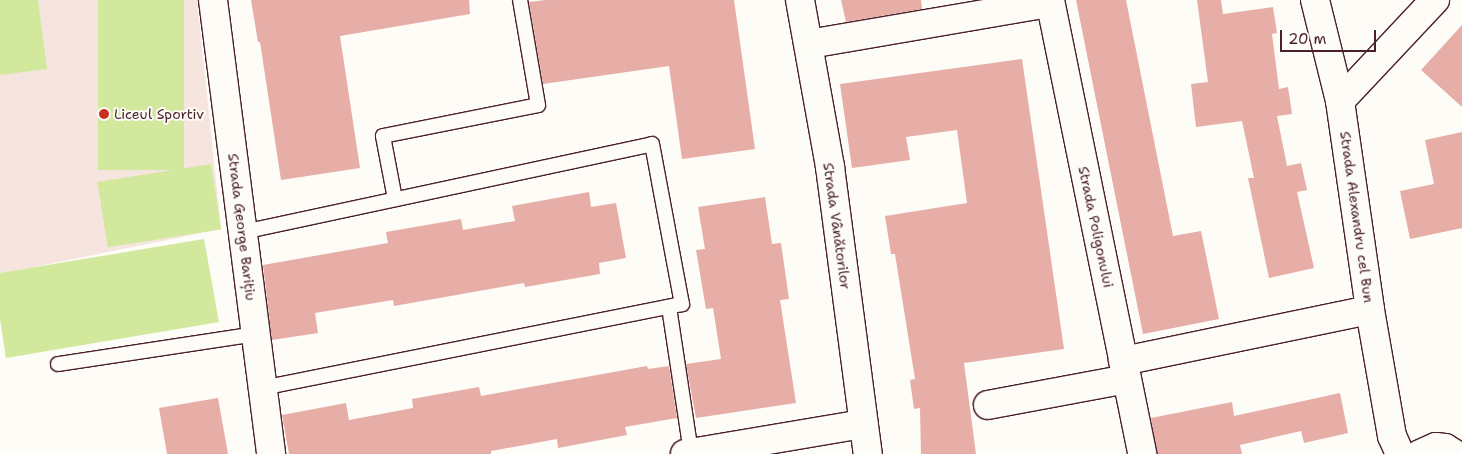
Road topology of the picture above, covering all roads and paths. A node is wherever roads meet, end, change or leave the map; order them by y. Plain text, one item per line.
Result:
1 (213, 0) edge
2 (520, 0) edge
3 (800, 0) edge
4 (1315, 0) edge
5 (1435, 0) edge
6 (1050, 1) edge
7 (809, 44) junction
8 (1340, 101) junction
9 (395, 199) junction
10 (243, 232) junction
11 (669, 307) junction
12 (1370, 310) junction
13 (256, 334) junction
14 (58, 364) dead end
15 (1125, 370) junction
16 (263, 388) junction
17 (988, 405) dead end
18 (863, 424) junction
19 (1410, 449) edge
20 (688, 453) edge
21 (271, 454) edge
22 (868, 454) edge
23 (1142, 454) edge
24 (1455, 454) edge

1 - 10 street, Strada George Barițiu
2 - 9 lane
3 - 7 street, Strada Vânătorilor
4 - 8 street, Strada Alexandru cel Bun
5 - 8 street
6 - 7 street
6 - 15 street, Strada Poligonului
7 - 18 street, Strada Vânătorilor
8 - 12 street, Strada Alexandru cel Bun
9 - 10 lane
9 - 11 lane
10 - 13 street, Strada George Barițiu
11 - 16 lane
11 - 20 lane
12 - 15 street
12 - 19 street, Strada Alexandru cel Bun
13 - 14 lane
13 - 16 street, Strada George Barițiu
15 - 17 street
15 - 23 street, Strada Poligonului
16 - 21 street, Strada George Barițiu
18 - 20 street
18 - 22 street, Strada Vânătorilor
19 - 24 street

